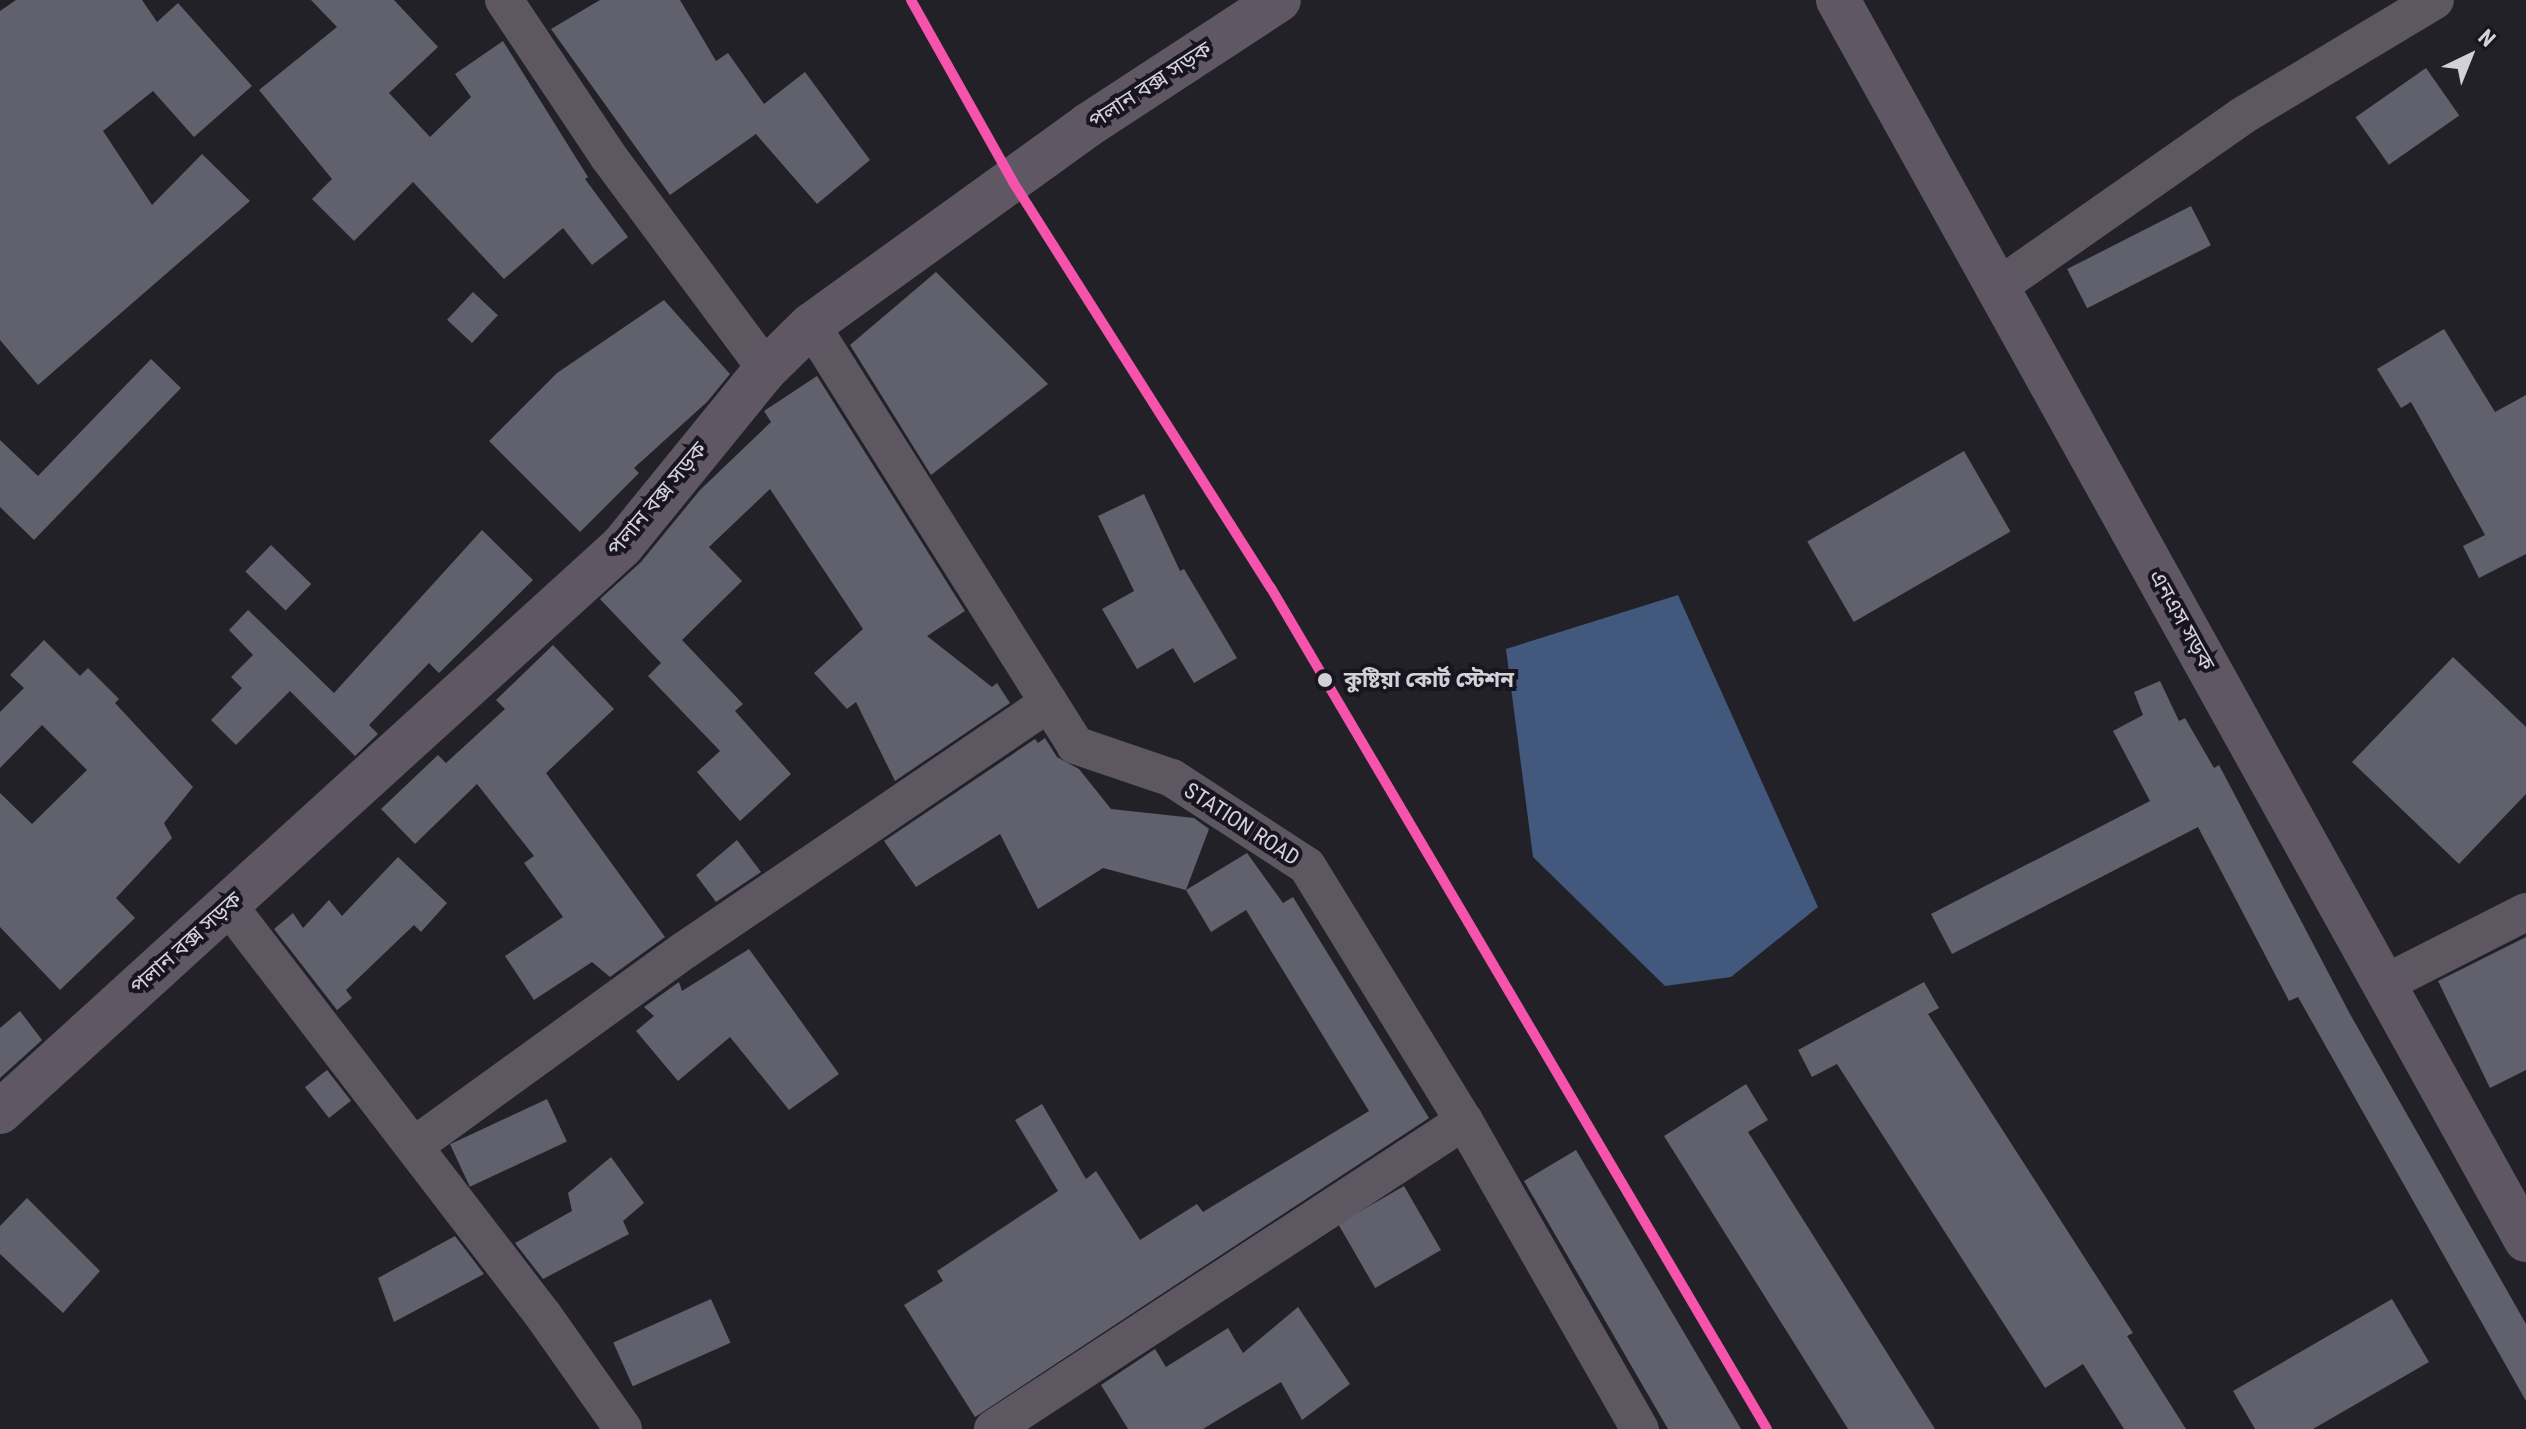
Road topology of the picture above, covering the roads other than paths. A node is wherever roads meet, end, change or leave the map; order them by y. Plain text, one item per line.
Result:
1 (504, 0) edge
2 (1279, 0) edge
3 (1838, 0) edge
4 (2435, 0) edge
5 (1998, 287) junction
6 (811, 325) junction
7 (766, 369) junction
8 (1049, 703) junction
9 (228, 905) junction
10 (2526, 912) edge
11 (2384, 984) junction
12 (0, 1112) edge
13 (1464, 1121) junction
14 (414, 1146) junction
15 (2526, 1240) edge
16 (623, 1429) edge
17 (993, 1429) edge
18 (1640, 1429) edge

1 - 7 street
2 - 6 main road, পলান বক্স সড়ক
3 - 5 main road, এনএস সড়ক
4 - 5 street
5 - 11 main road, এনএস সড়ক
6 - 7 main road, পলান বক্স সড়ক
6 - 8 street, STATION ROAD
7 - 9 main road, পলান বক্স সড়ক
8 - 13 street, STATION ROAD
8 - 14 street
9 - 12 main road, পলান বক্স সড়ক
9 - 14 street
10 - 11 street
11 - 15 main road, এনএস সড়ক
13 - 17 street
13 - 18 street, STATION ROAD
14 - 16 street

